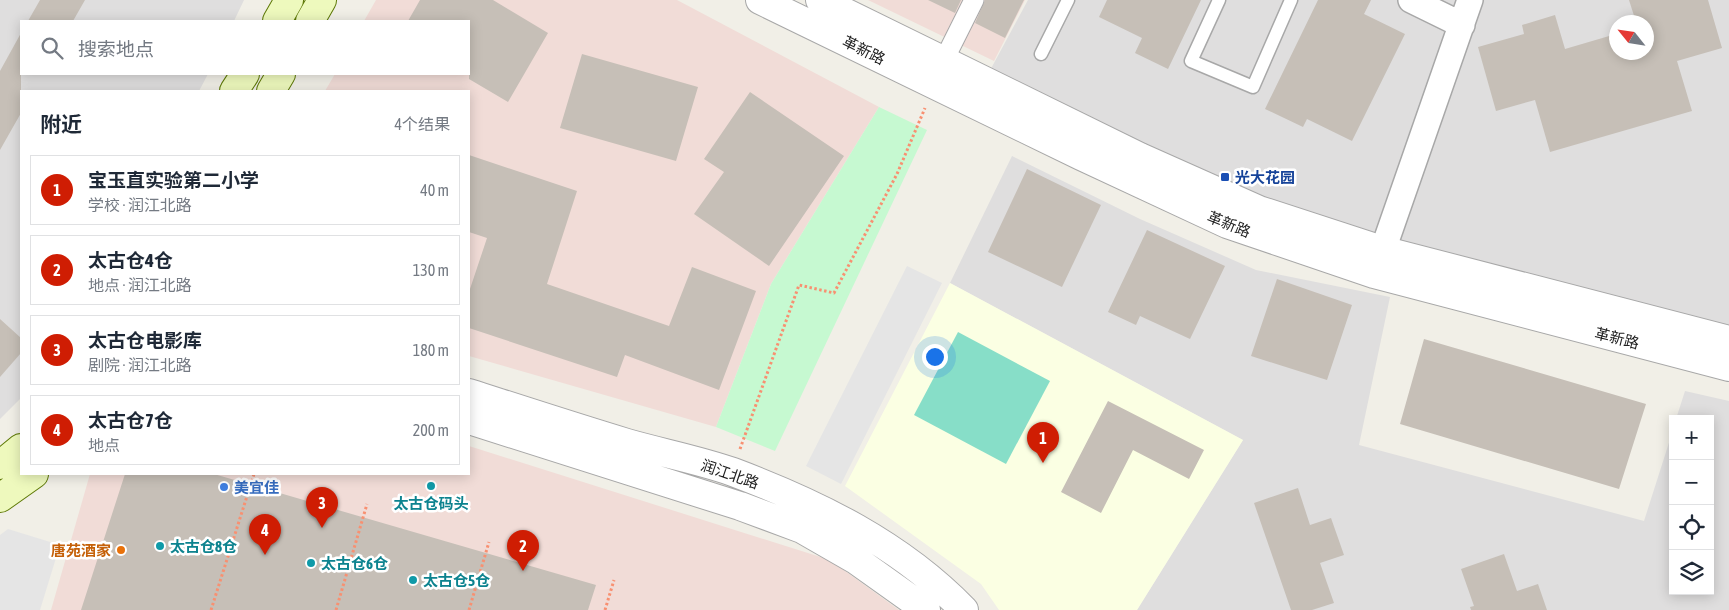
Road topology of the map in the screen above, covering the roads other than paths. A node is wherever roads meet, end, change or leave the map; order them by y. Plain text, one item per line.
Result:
1 (289, 0) edge
2 (322, 0) edge
3 (760, 0) edge
4 (820, 0) edge
5 (974, 0) edge
6 (1068, 0) edge
7 (1219, 0) edge
8 (1291, 0) edge
9 (1411, 0) edge
10 (1470, 0) edge
11 (277, 20) edge
12 (311, 20) edge
13 (1462, 25) junction
14 (1041, 54) dead end
15 (940, 73) junction
16 (244, 75) edge
17 (279, 75) edge
18 (235, 90) edge
19 (271, 90) edge
20 (1378, 262) junction
21 (1729, 340) edge
22 (1729, 367) edge
23 (470, 393) edge
24 (470, 420) edge
25 (20, 449) edge
26 (0, 465) edge
27 (33, 475) edge
28 (0, 498) edge
29 (926, 610) edge
30 (964, 610) edge

1 - 11 main road
2 - 12 main road
3 - 15 street, 革新路
4 - 15 street, 革新路
5 - 15 street
6 - 14 lane
7 - 8 lane
9 - 13 street
10 - 13 street
13 - 20 street
15 - 20 street, 革新路
16 - 18 main road
17 - 19 main road
20 - 21 street, 革新路
20 - 22 street, 革新路
23 - 30 street, 润江北路
24 - 29 street, 润江北路
25 - 26 main road
27 - 28 main road

